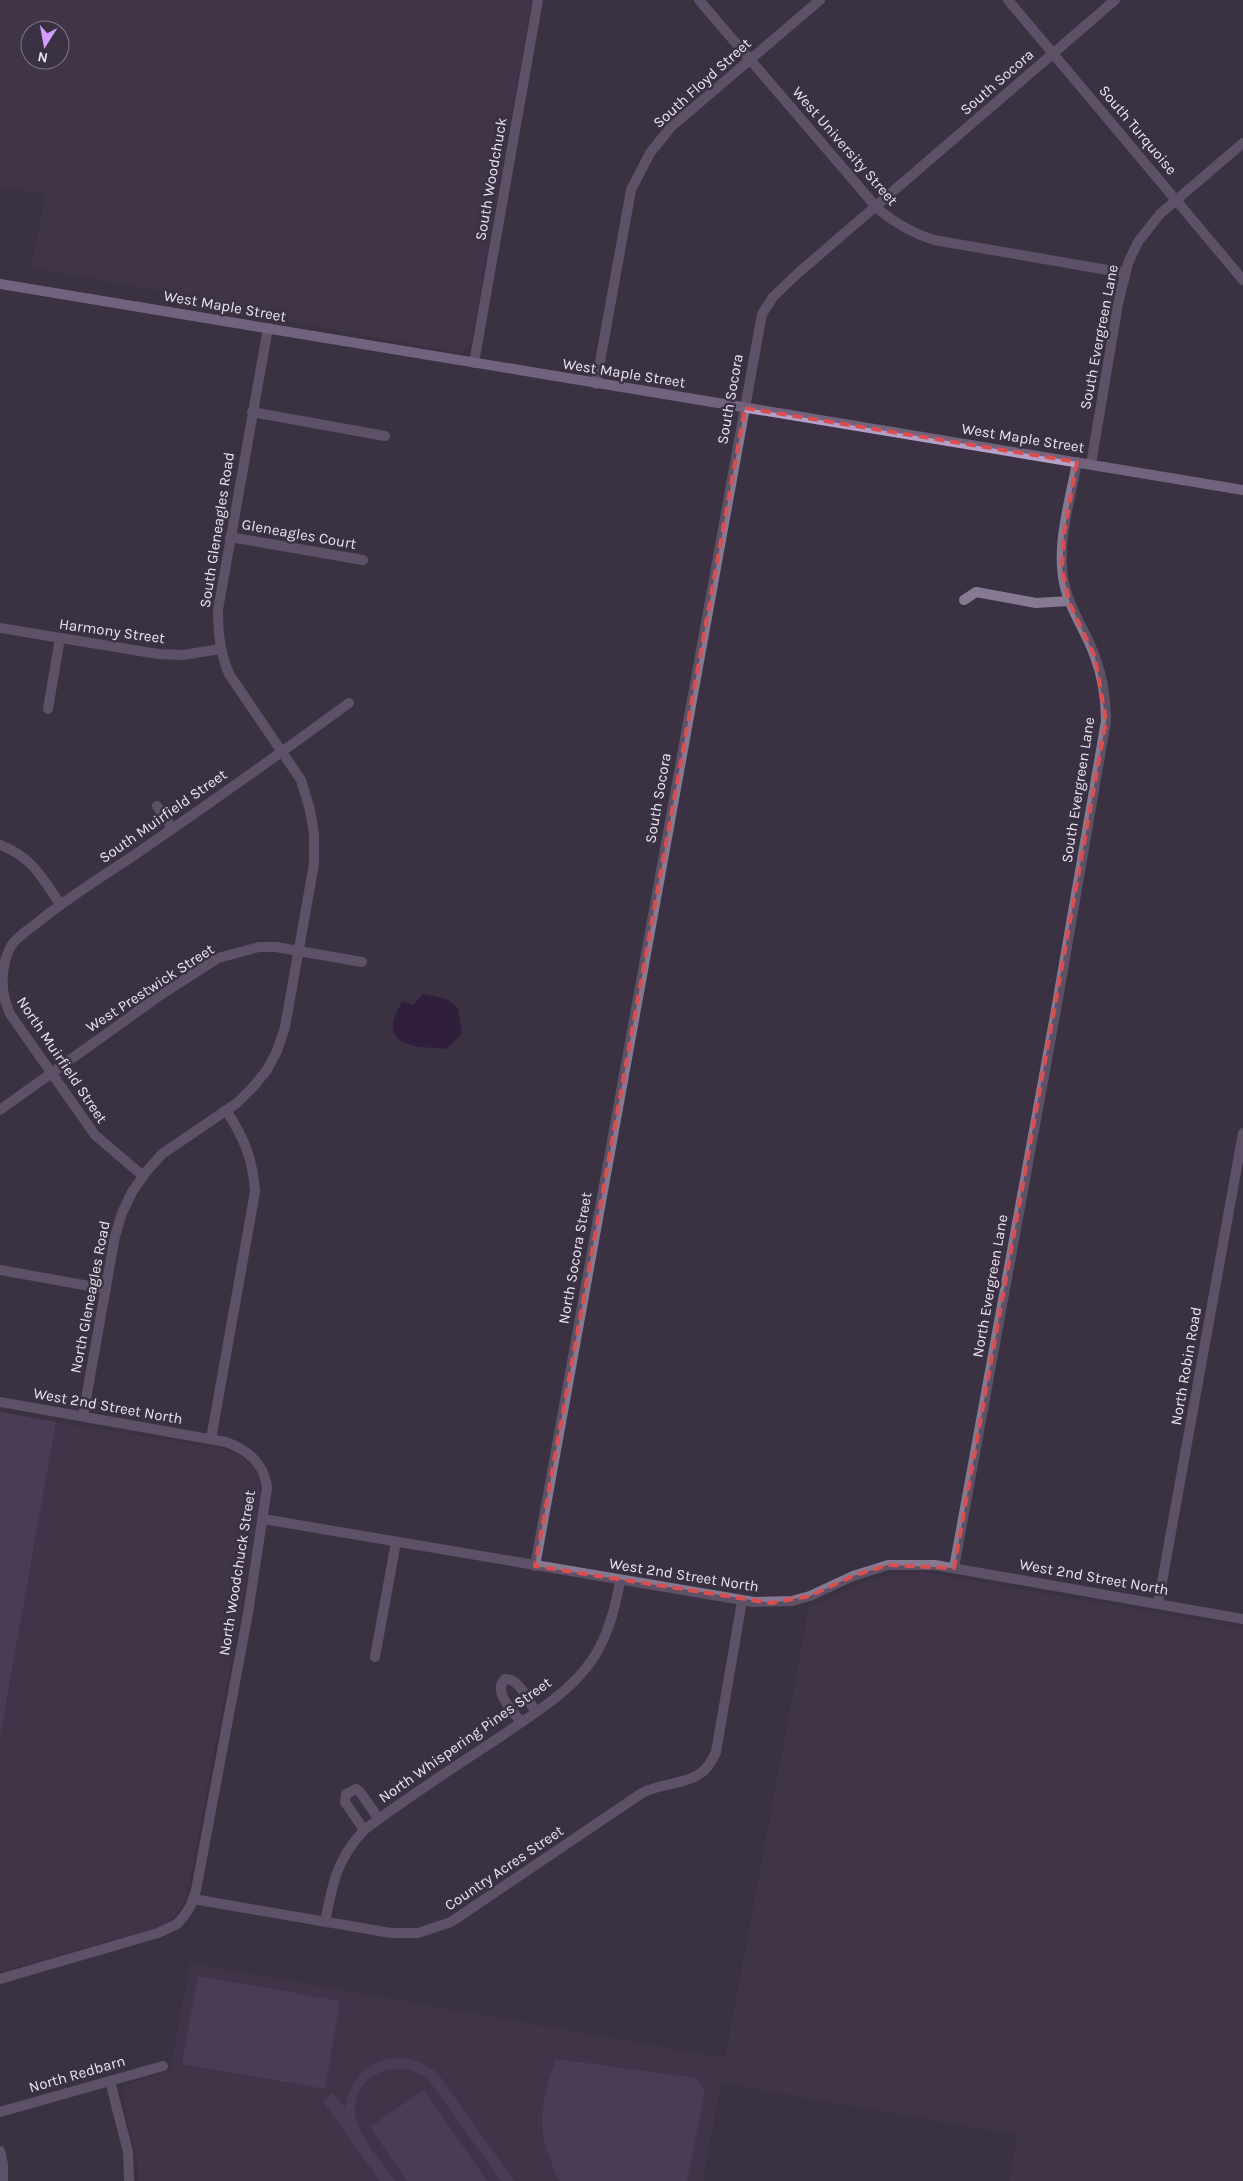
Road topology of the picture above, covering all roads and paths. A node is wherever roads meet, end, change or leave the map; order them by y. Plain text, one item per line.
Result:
1 (538, 0) edge
2 (699, 0) edge
3 (820, 0) edge
4 (1008, 0) edge
5 (1115, 0) edge
6 (1054, 54) junction
7 (751, 61) junction
8 (1243, 143) edge
9 (1178, 201) junction
10 (876, 206) junction
11 (1125, 273) junction
12 (1243, 280) edge
13 (0, 284) edge
14 (268, 328) junction
15 (474, 363) junction
16 (596, 384) junction
17 (745, 408) junction
18 (252, 412) junction
19 (385, 436) dead end
20 (1077, 462) junction
21 (1091, 464) junction
22 (1243, 490) edge
23 (230, 536) junction
24 (363, 560) dead end
25 (964, 600) dead end
26 (1069, 601) junction
27 (0, 628) edge
28 (60, 638) junction
29 (220, 649) junction
30 (349, 703) dead end
31 (48, 709) dead end
32 (282, 752) junction
33 (157, 806) dead end
34 (172, 828) junction
35 (0, 845) edge
36 (60, 904) junction
37 (299, 952) junction
38 (645, 956) joint
39 (362, 962) dead end
40 (1056, 1010) joint
41 (51, 1073) junction
42 (0, 1110) edge
43 (226, 1110) junction
44 (1243, 1133) edge
45 (143, 1176) junction
46 (0, 1270) edge
47 (106, 1289) junction
48 (0, 1402) edge
49 (83, 1416) junction
50 (212, 1439) junction
51 (263, 1519) junction
52 (396, 1542) junction
53 (535, 1566) junction
54 (954, 1568) junction
55 (620, 1581) junction
56 (742, 1601) junction
57 (1158, 1604) junction
58 (1243, 1618) edge
59 (375, 1657) dead end
60 (536, 1712) junction
61 (521, 1722) junction
62 (379, 1819) junction
63 (364, 1830) junction
64 (193, 1899) junction
65 (325, 1922) junction
66 (0, 1978) edge
67 (163, 2066) dead end
68 (110, 2081) junction
69 (0, 2112) edge
70 (0, 2151) edge
71 (3, 2181) edge
72 (129, 2181) edge

1 - 15 street, South Woodchuck
2 - 7 street, West University Street
3 - 7 street, South Floyd Street
4 - 6 street, South Turquoise
5 - 6 street, South Socora
6 - 9 street, South Turquoise
6 - 10 street, South Socora
7 - 10 street, West University Street
7 - 16 street, South Floyd Street
8 - 9 street, South Evergreen Lane
9 - 11 street, South Evergreen Lane
9 - 12 street, South Turquoise
10 - 11 street, West University Street
10 - 17 street, South Socora
11 - 21 street, South Evergreen Lane
13 - 14 main road, West Maple Street
14 - 15 main road, West Maple Street
14 - 18 street, South Gleneagles Road
15 - 16 main road, West Maple Street
16 - 17 main road, West Maple Street
17 - 20 main road, West Maple Street
17 - 38 street, South Socora
18 - 19 street
18 - 23 street, South Gleneagles Road
20 - 21 main road, West Maple Street
20 - 26 street, South Evergreen Lane
21 - 22 main road, West Maple Street
23 - 24 street, Gleneagles Court
23 - 29 street, South Gleneagles Road
25 - 26 street
26 - 40 street, South Evergreen Lane
27 - 28 street, Harmony Street
28 - 29 street, Harmony Street
28 - 31 street
29 - 32 street, South Gleneagles Road
30 - 32 street, South Muirfield Street
32 - 34 street, South Muirfield Street
32 - 37 street, South Gleneagles Road
33 - 34 street
34 - 36 street, South Muirfield Street
35 - 36 street
36 - 41 street, North Muirfield Street
37 - 39 street, West Prestwick Street
37 - 41 street, West Prestwick Street
37 - 43 street, North Gleneagles Road
38 - 53 street, North Socora Street
40 - 54 street, North Evergreen Lane
41 - 42 street, West Prestwick Street
41 - 45 street, North Muirfield Street
43 - 45 street, North Gleneagles Road
43 - 50 street
44 - 57 street, North Robin Road
45 - 47 street, North Gleneagles Road
46 - 47 street
47 - 49 street, North Gleneagles Road
48 - 49 street, West 2nd Street North
49 - 50 street, West 2nd Street North
50 - 51 street, North Woodchuck Street
51 - 52 street, West 2nd Street North
51 - 64 street, North Woodchuck Street
52 - 53 street, West 2nd Street North
52 - 59 street
53 - 55 street, West 2nd Street North
54 - 56 street, West 2nd Street North
54 - 57 street, West 2nd Street North
55 - 56 street, West 2nd Street North
55 - 60 street, North Whispering Pines Street
56 - 65 street, Country Acres Street
57 - 58 street, West 2nd Street North
60 - 61 street, North Whispering Pines Street
60 - 61 street
61 - 62 street, North Whispering Pines Street
62 - 63 street, North Whispering Pines Street
62 - 63 street
63 - 65 street, North Whispering Pines Street
64 - 65 street, Country Acres Street
64 - 66 street
67 - 68 street, North Redbarn
68 - 69 street, North Redbarn
68 - 72 street
70 - 71 street

